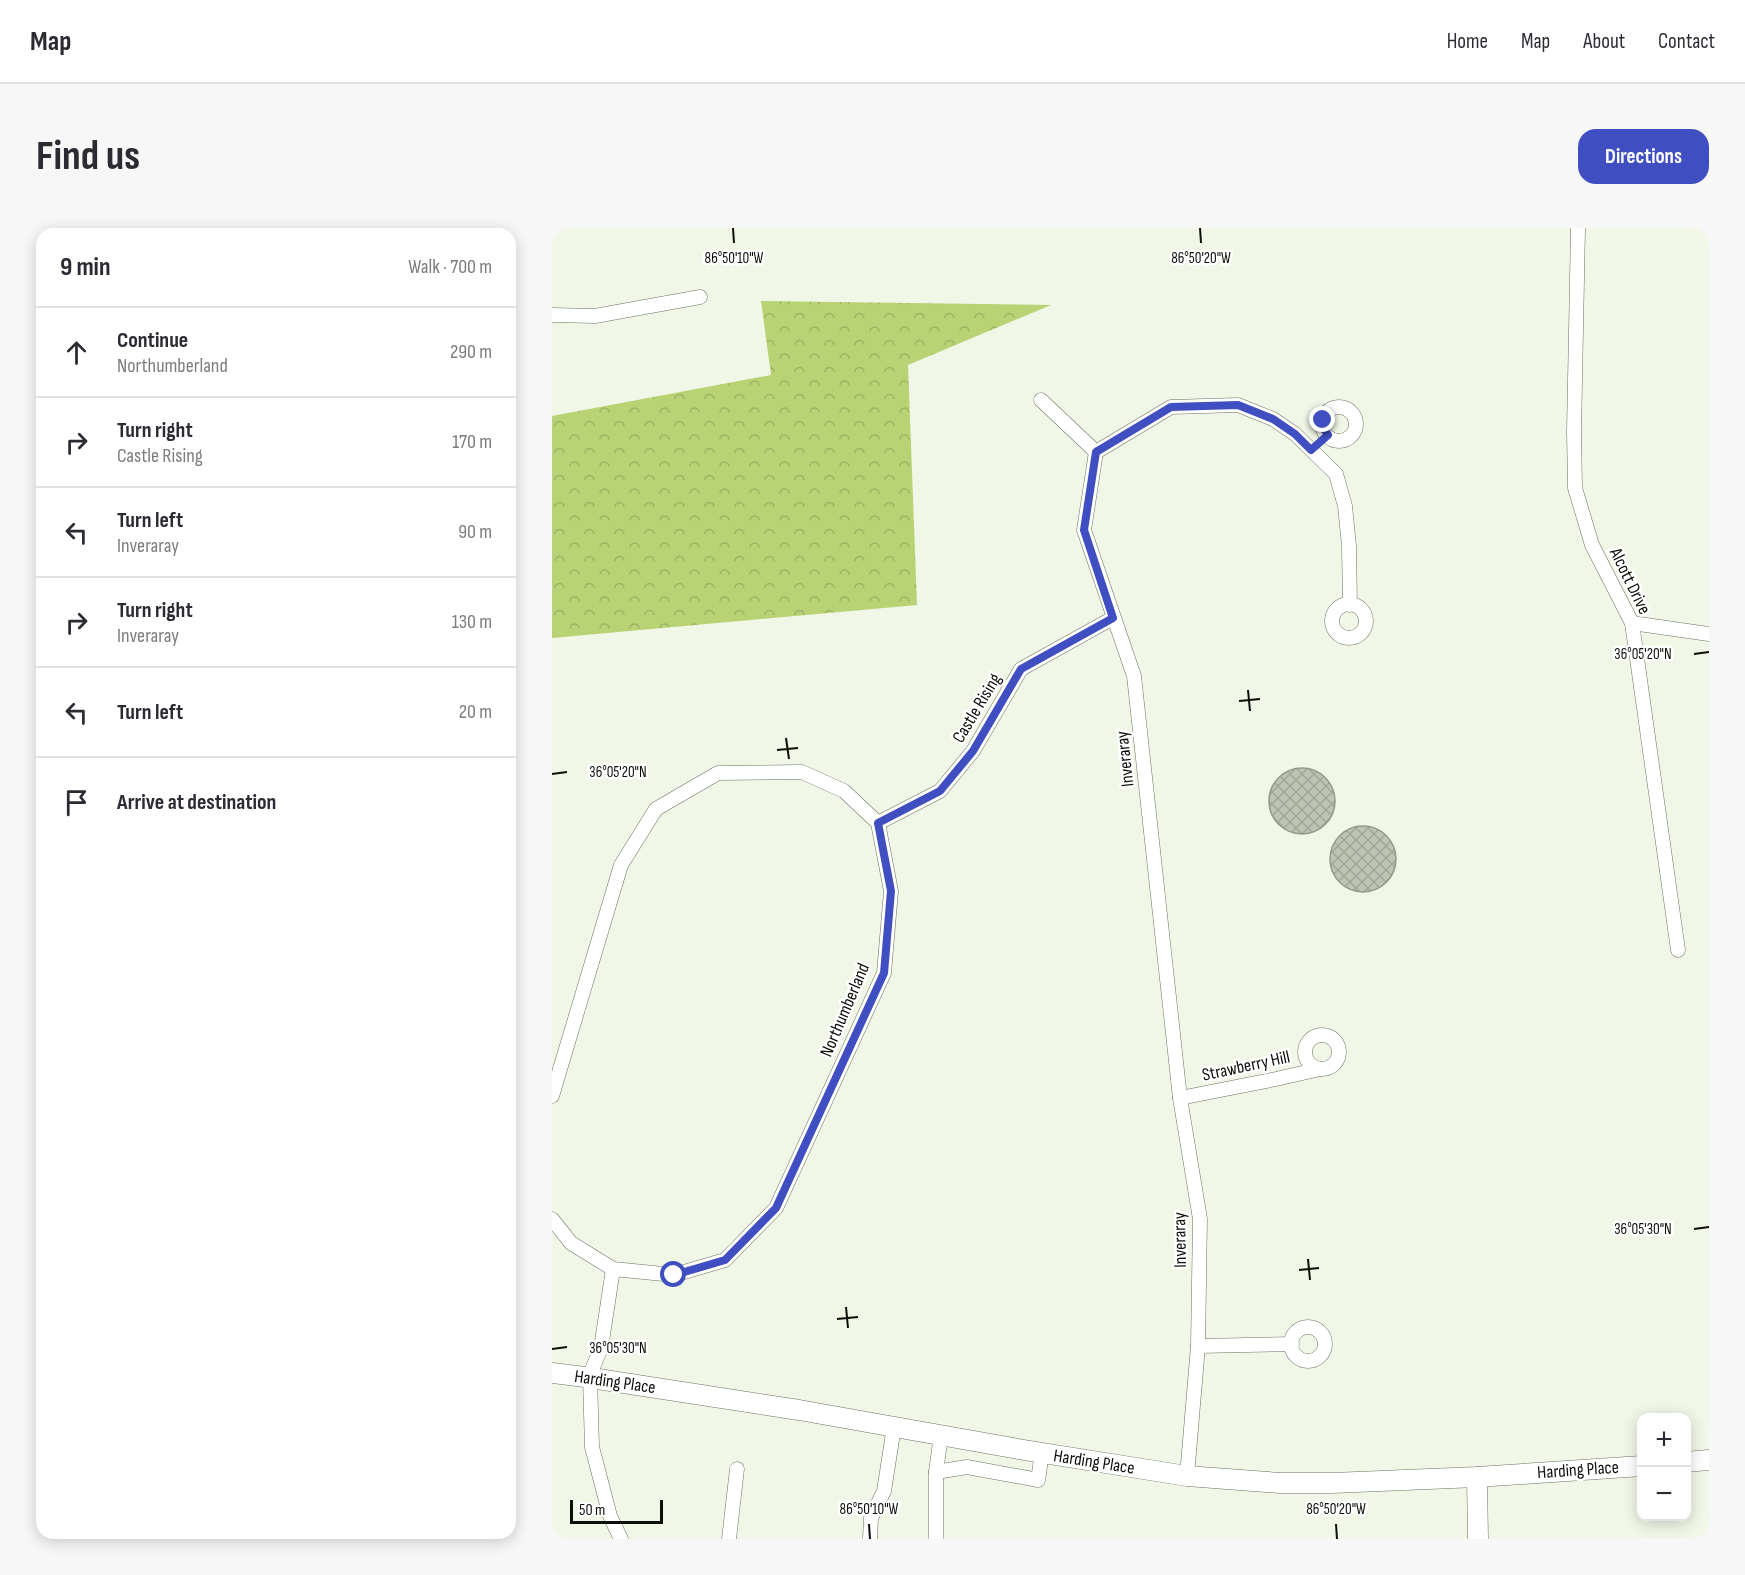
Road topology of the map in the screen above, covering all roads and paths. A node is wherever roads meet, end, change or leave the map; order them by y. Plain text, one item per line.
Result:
1 (1578, 228) edge
2 (700, 297) dead end
3 (552, 315) edge
4 (1041, 400) dead end
5 (1328, 435) dead end
6 (1311, 450) junction
7 (1096, 452) junction
8 (1350, 605) dead end
9 (1113, 618) junction
10 (1632, 624) junction
11 (1709, 634) edge
12 (878, 823) junction
13 (1678, 950) dead end
14 (1320, 1069) dead end
15 (552, 1096) edge
16 (1180, 1098) junction
17 (552, 1219) edge
18 (613, 1269) junction
19 (1292, 1344) dead end
20 (1198, 1346) junction
21 (552, 1373) edge
22 (589, 1377) junction
23 (894, 1427) junction
24 (941, 1435) junction
25 (1042, 1453) junction
26 (1709, 1460) edge
27 (1691, 1462) edge
28 (1637, 1466) edge
29 (736, 1469) dead end
30 (936, 1472) junction
31 (1187, 1476) junction
32 (1477, 1477) junction
33 (621, 1539) edge
34 (729, 1539) edge
35 (870, 1539) edge
36 (936, 1539) edge
37 (1478, 1539) edge

1 - 10 street, Alcott Drive
2 - 3 street
4 - 7 street
5 - 6 street
6 - 7 street
6 - 8 street
7 - 9 street, Inveraray
9 - 12 street, Castle Rising
9 - 16 street, Inveraray
10 - 11 street
10 - 13 street, Alcott Drive
12 - 15 street
12 - 18 street, Northumberland
14 - 16 street, Strawberry Hill
16 - 20 street, Inveraray
17 - 18 street, Northumberland
18 - 22 street
19 - 20 street
20 - 31 street, Inveraray
21 - 22 main road, Harding Place
22 - 23 main road, Harding Place
22 - 33 street
23 - 24 main road, Harding Place
23 - 35 street
24 - 25 main road, Harding Place
24 - 30 street
25 - 30 street
25 - 31 main road, Harding Place
26 - 27 main road
28 - 32 main road, Harding Place
29 - 34 street
30 - 36 street
31 - 32 main road, Harding Place
32 - 37 main road

